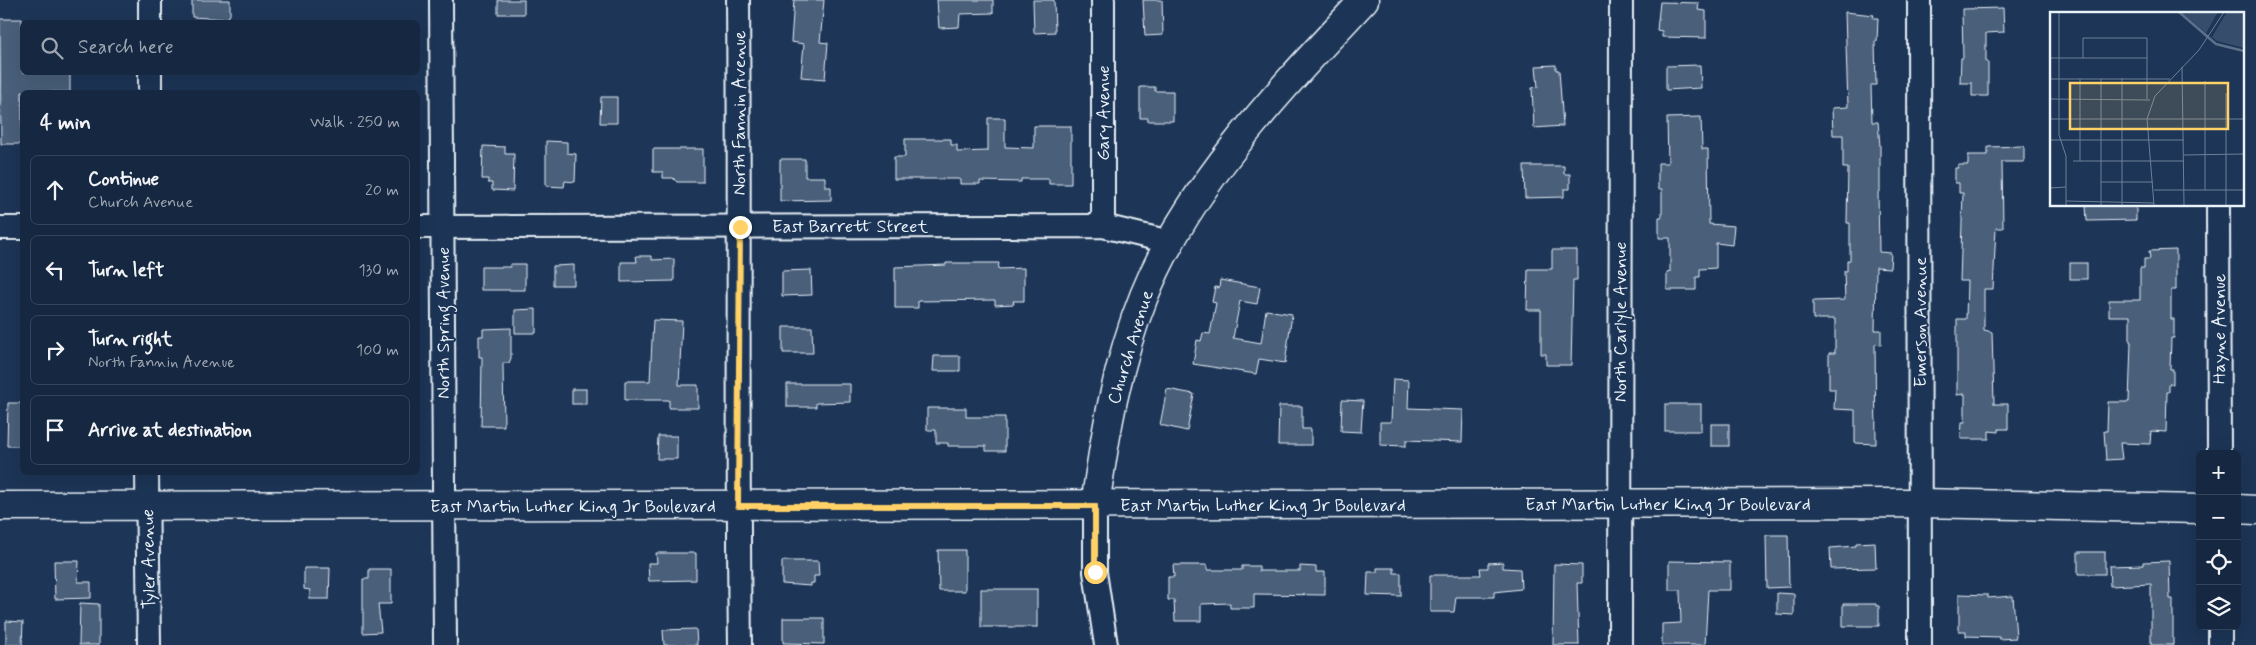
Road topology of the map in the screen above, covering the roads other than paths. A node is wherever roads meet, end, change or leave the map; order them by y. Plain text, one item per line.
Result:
1 (150, 0) edge
2 (442, 0) edge
3 (738, 0) edge
4 (1103, 0) edge
5 (1364, 0) edge
6 (1621, 0) edge
7 (1919, 0) edge
8 (150, 20) edge
9 (150, 75) edge
10 (150, 90) edge
11 (2218, 206) edge
12 (1103, 226) junction
13 (420, 227) edge
14 (442, 227) junction
15 (740, 227) junction
16 (0, 228) edge
17 (20, 228) edge
18 (1170, 242) junction
19 (2219, 450) edge
20 (147, 475) edge
21 (1920, 503) junction
22 (1619, 504) junction
23 (0, 506) edge
24 (147, 506) junction
25 (445, 506) junction
26 (738, 506) junction
27 (1095, 506) junction
28 (2196, 508) edge
29 (2241, 509) edge
30 (2256, 510) edge
31 (2220, 630) edge
32 (149, 645) edge
33 (445, 645) edge
34 (740, 645) edge
35 (1106, 645) edge
36 (1620, 645) edge
37 (1920, 645) edge
38 (2220, 645) edge

1 - 8 street
2 - 14 street, North Spring Avenue
3 - 15 street, North Fannin Avenue
4 - 12 street, Gary Avenue
5 - 18 main road, Church Avenue
6 - 22 street, North Carlyle Avenue
7 - 21 street, Emerson Avenue
9 - 10 street
11 - 19 street, Hayne Avenue
12 - 15 street, East Barrett Street
12 - 18 street, East Barrett Street
13 - 14 street, East Barrett Street
14 - 15 street, East Barrett Street
14 - 25 street, North Spring Avenue
15 - 26 street, North Fannin Avenue
16 - 17 street
18 - 27 main road, Church Avenue
20 - 24 street, Tyler Avenue
21 - 22 main road, East Martin Luther King Jr Boulevard
21 - 28 main road, East Martin Luther King Jr Boulevard
21 - 37 street, Emerson Avenue
22 - 27 main road, East Martin Luther King Jr Boulevard
22 - 36 street, North Carlyle Avenue
23 - 24 main road, East Martin Luther King Jr Boulevard
24 - 25 main road, East Martin Luther King Jr Boulevard
24 - 32 street, Tyler Avenue
25 - 26 main road, East Martin Luther King Jr Boulevard
25 - 33 street, North Spring Avenue
26 - 27 main road, East Martin Luther King Jr Boulevard
26 - 34 street, North Fannin Avenue
27 - 35 street, Church Avenue
29 - 30 main road
31 - 38 street

